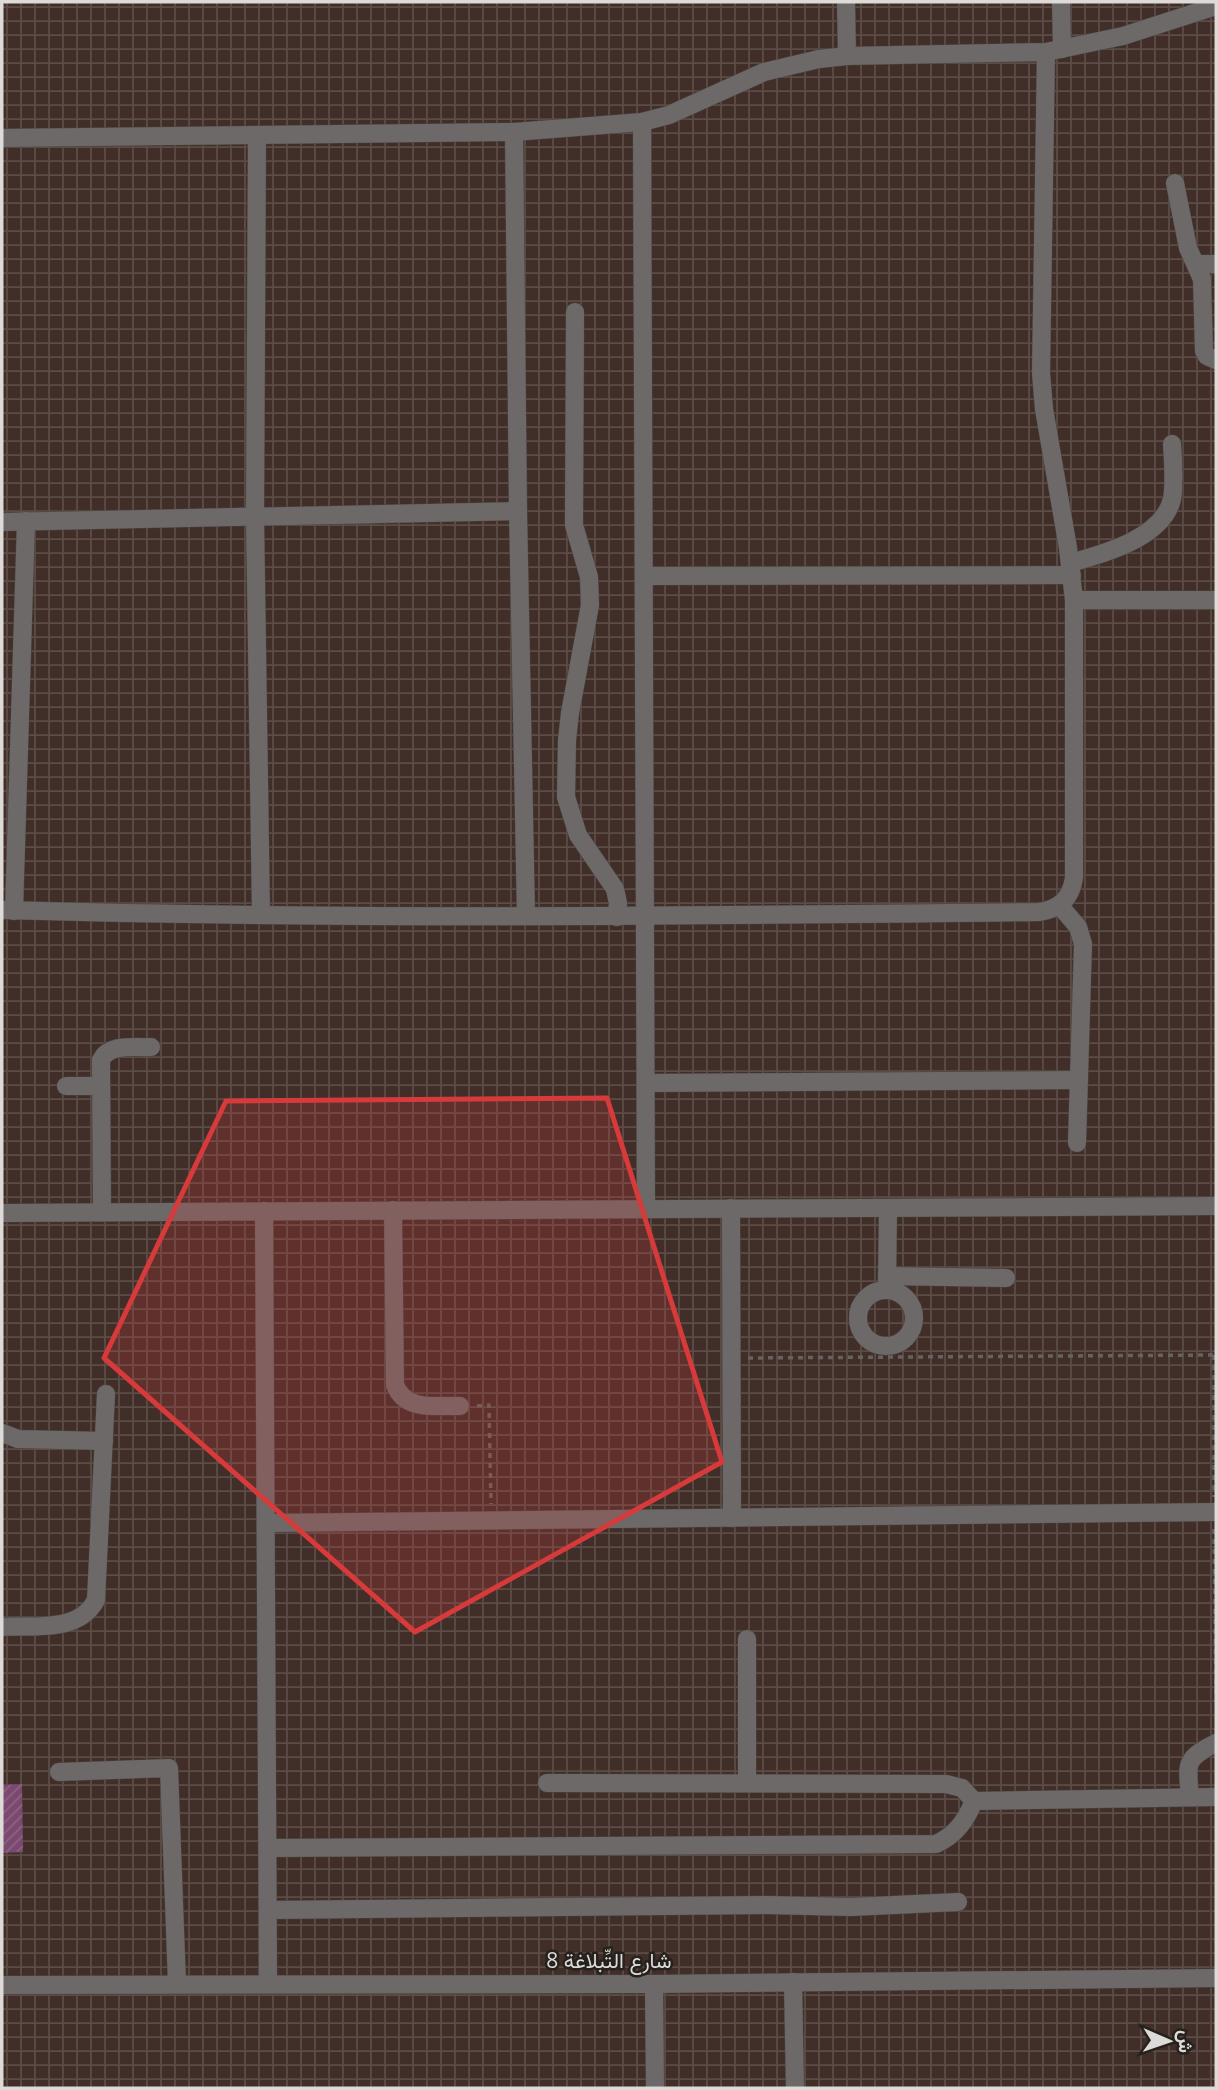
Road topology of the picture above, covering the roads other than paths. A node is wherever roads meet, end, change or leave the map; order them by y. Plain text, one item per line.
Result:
1 (846, 2) edge
2 (1061, 2) edge
3 (1216, 6) edge
4 (1054, 50) junction
5 (847, 56) junction
6 (642, 121) junction
7 (514, 132) junction
8 (257, 135) junction
9 (2, 138) edge
10 (1175, 183) dead end
11 (1196, 264) junction
12 (1216, 264) edge
13 (575, 312) dead end
14 (1216, 360) edge
15 (1172, 444) dead end
16 (518, 511) junction
17 (255, 516) junction
18 (26, 521) junction
19 (2, 522) edge
20 (1071, 569) junction
21 (644, 576) junction
22 (1074, 600) junction
23 (1216, 600) edge
24 (1060, 906) junction
25 (8, 911) edge
26 (261, 914) junction
27 (526, 916) junction
28 (617, 917) junction
29 (645, 917) junction
30 (150, 1048) dead end
31 (1079, 1080) junction
32 (646, 1083) junction
33 (66, 1086) dead end
34 (101, 1086) junction
35 (1077, 1143) dead end
36 (1216, 1206) edge
37 (732, 1208) junction
38 (888, 1208) junction
39 (646, 1209) junction
40 (393, 1210) junction
41 (264, 1211) junction
42 (102, 1212) junction
43 (2, 1213) edge
44 (1006, 1278) dead end
45 (887, 1283) junction
46 (106, 1394) dead end
47 (460, 1406) road end
48 (2, 1433) edge
49 (104, 1441) junction
50 (1216, 1512) edge
51 (732, 1518) junction
52 (266, 1523) junction
53 (2, 1627) edge
54 (747, 1639) dead end
55 (1216, 1743) edge
56 (59, 1772) dead end
57 (547, 1783) dead end
58 (747, 1783) junction
59 (1190, 1797) junction
60 (1216, 1797) edge
61 (974, 1801) junction
62 (268, 1848) junction
63 (958, 1902) dead end
64 (268, 1910) junction
65 (1216, 1978) edge
66 (793, 1982) junction
67 (177, 1983) junction
68 (268, 1983) junction
69 (654, 1984) junction
70 (2, 1985) edge
71 (655, 2088) edge
72 (795, 2088) edge

1 - 5 street
2 - 4 street
3 - 4 street
4 - 5 street
4 - 20 street
5 - 6 street
6 - 7 street
6 - 21 street
7 - 8 street
7 - 16 street
8 - 9 street
8 - 17 street
10 - 11 street
11 - 12 street
11 - 14 street
13 - 28 street
15 - 20 street
16 - 17 street
16 - 27 street
17 - 18 street
17 - 26 street
18 - 19 street
18 - 25 street
20 - 21 street
20 - 22 street
21 - 29 street
22 - 23 street
22 - 24 street
24 - 29 street
24 - 31 street
25 - 26 street
26 - 27 street
27 - 28 street
28 - 29 street
29 - 32 street
30 - 34 street
31 - 32 street
31 - 35 street
32 - 39 street
33 - 34 street
34 - 42 street
36 - 38 street
37 - 38 street
37 - 39 street
37 - 51 street
38 - 45 street
39 - 40 street
40 - 41 street
40 - 47 street
41 - 42 street
41 - 52 street
42 - 43 street
44 - 45 street
45 - 45 street
46 - 49 street
48 - 49 street
49 - 53 street
50 - 51 street
51 - 52 street
52 - 62 street
54 - 58 street
55 - 59 street
56 - 67 street
57 - 58 street
58 - 61 street
59 - 60 street
59 - 61 street
61 - 62 street
62 - 64 street
63 - 64 street
64 - 68 street
65 - 66 street, شارع التِّبلاغة 8
66 - 69 street, شارع التِّبلاغة 8
66 - 72 street
67 - 68 street, شارع التِّبلاغة 8
67 - 70 street, شارع التِّبلاغة 8
68 - 69 street, شارع التِّبلاغة 8
69 - 71 street

